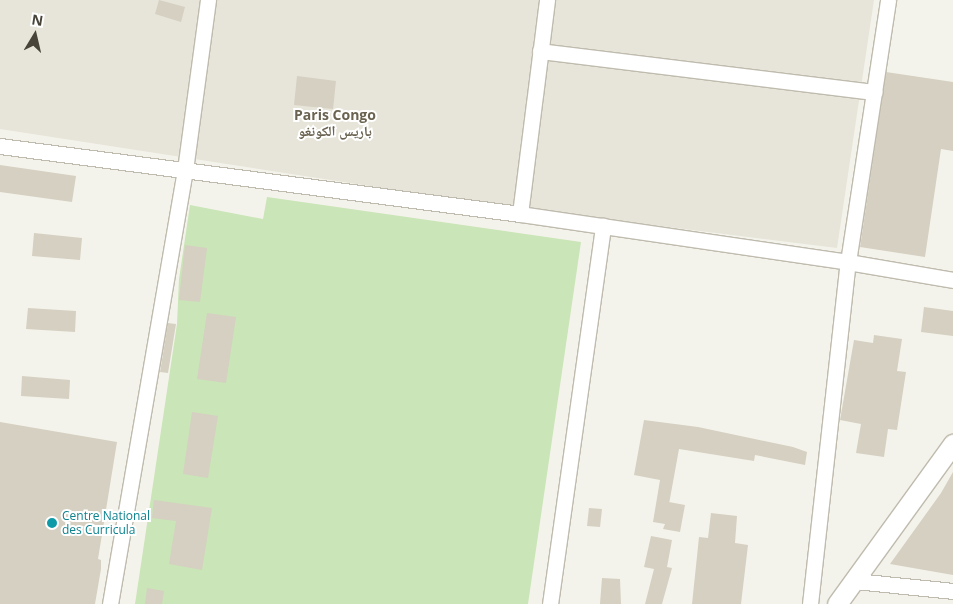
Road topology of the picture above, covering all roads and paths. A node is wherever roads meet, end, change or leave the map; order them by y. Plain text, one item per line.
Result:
1 (208, 0) edge
2 (547, 0) edge
3 (888, 0) edge
4 (540, 51) junction
5 (875, 92) junction
6 (0, 146) edge
7 (185, 170) junction
8 (520, 214) junction
9 (603, 226) junction
10 (848, 262) junction
11 (953, 280) edge
12 (953, 444) edge
13 (854, 580) junction
14 (953, 591) edge
15 (110, 604) edge
16 (550, 604) edge
17 (810, 604) edge
18 (837, 604) edge

1 - 7 street
2 - 4 street
3 - 5 street
4 - 5 street
4 - 8 street
5 - 10 street
6 - 7 street
7 - 8 street
7 - 15 street
8 - 9 street
9 - 10 street
9 - 16 street
10 - 11 street
10 - 17 street
12 - 13 street
13 - 14 street
13 - 18 street

